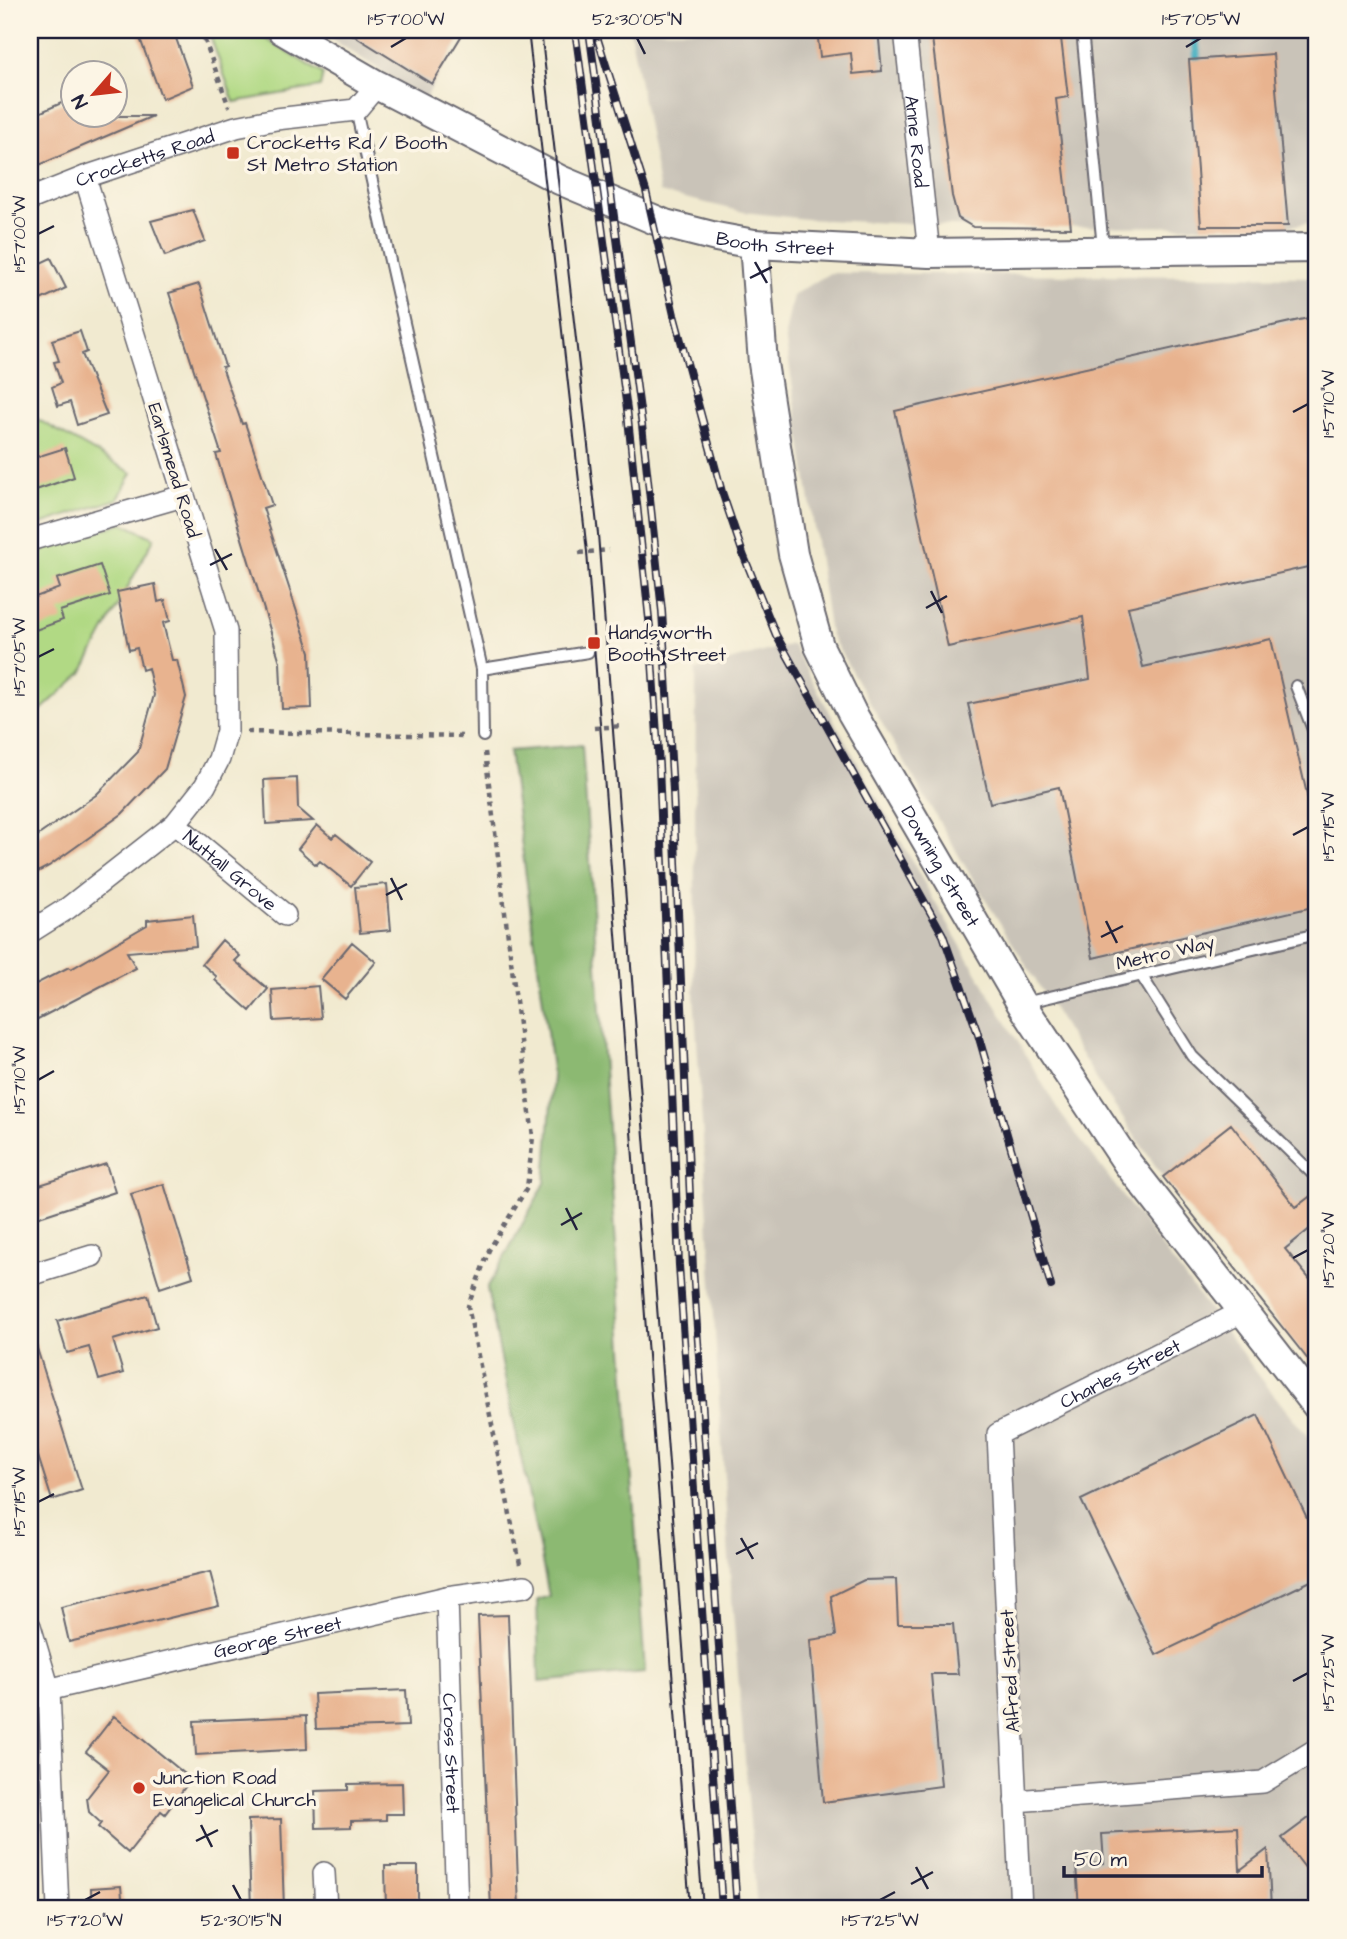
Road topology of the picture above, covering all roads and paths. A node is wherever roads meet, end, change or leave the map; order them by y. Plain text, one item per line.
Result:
1 (201, 30) edge
2 (282, 30) edge
3 (905, 30) edge
4 (1082, 30) edge
5 (377, 85) junction
6 (356, 110) junction
7 (236, 127) junction
8 (85, 177) junction
9 (30, 199) edge
10 (754, 244) junction
11 (1317, 248) edge
12 (1103, 251) junction
13 (929, 253) junction
14 (183, 496) junction
15 (30, 540) edge
16 (610, 550) dead end
17 (579, 553) dead end
18 (588, 653) dead end
19 (482, 669) junction
20 (1296, 685) dead end
21 (623, 726) dead end
22 (594, 729) dead end
23 (227, 731) junction
24 (483, 736) junction
25 (1317, 740) edge
26 (175, 824) junction
27 (285, 915) dead end
28 (30, 932) edge
29 (1317, 934) edge
30 (1141, 975) junction
31 (1021, 1003) junction
32 (1317, 1178) edge
33 (92, 1256) dead end
34 (30, 1276) edge
35 (1244, 1311) junction
36 (1317, 1406) edge
37 (998, 1434) joint
38 (524, 1586) joint
39 (447, 1597) junction
40 (30, 1626) edge
41 (39, 1692) edge
42 (1317, 1749) edge
43 (1015, 1801) junction
44 (324, 1873) dead end
45 (58, 1909) edge
46 (326, 1909) edge
47 (457, 1909) edge
48 (1021, 1909) edge

1 - 7 path
2 - 5 street, Booth Street
3 - 13 street, Anne Road
4 - 12 lane
5 - 6 street
5 - 10 street, Booth Street
6 - 7 street, Crocketts Road
6 - 19 lane
7 - 8 street, Crocketts Road
8 - 9 street, Crocketts Road
8 - 14 street, Earlsmead Road
10 - 13 street, Booth Street
10 - 31 street, Downing Street
11 - 12 street, Booth Street
12 - 13 street, Booth Street
14 - 15 street
14 - 23 street, Earlsmead Road
16 - 17 path
18 - 19 lane
19 - 24 lane
20 - 25 lane
21 - 22 path
23 - 24 path
23 - 26 street, Earlsmead Road
24 - 38 path
26 - 27 street, Nuttall Grove
26 - 28 street, Earlsmead Road
29 - 30 lane, Metro Way
30 - 31 lane, Metro Way
30 - 32 lane
31 - 35 street, Downing Street
33 - 34 street
35 - 36 street, Downing Street
35 - 37 street, Charles Street
37 - 43 street, Alfred Street
38 - 39 street, George Street
39 - 41 street, George Street
39 - 47 street, Cross Street
40 - 41 street
41 - 45 street
42 - 43 street
43 - 48 street, Alfred Street
44 - 46 street

